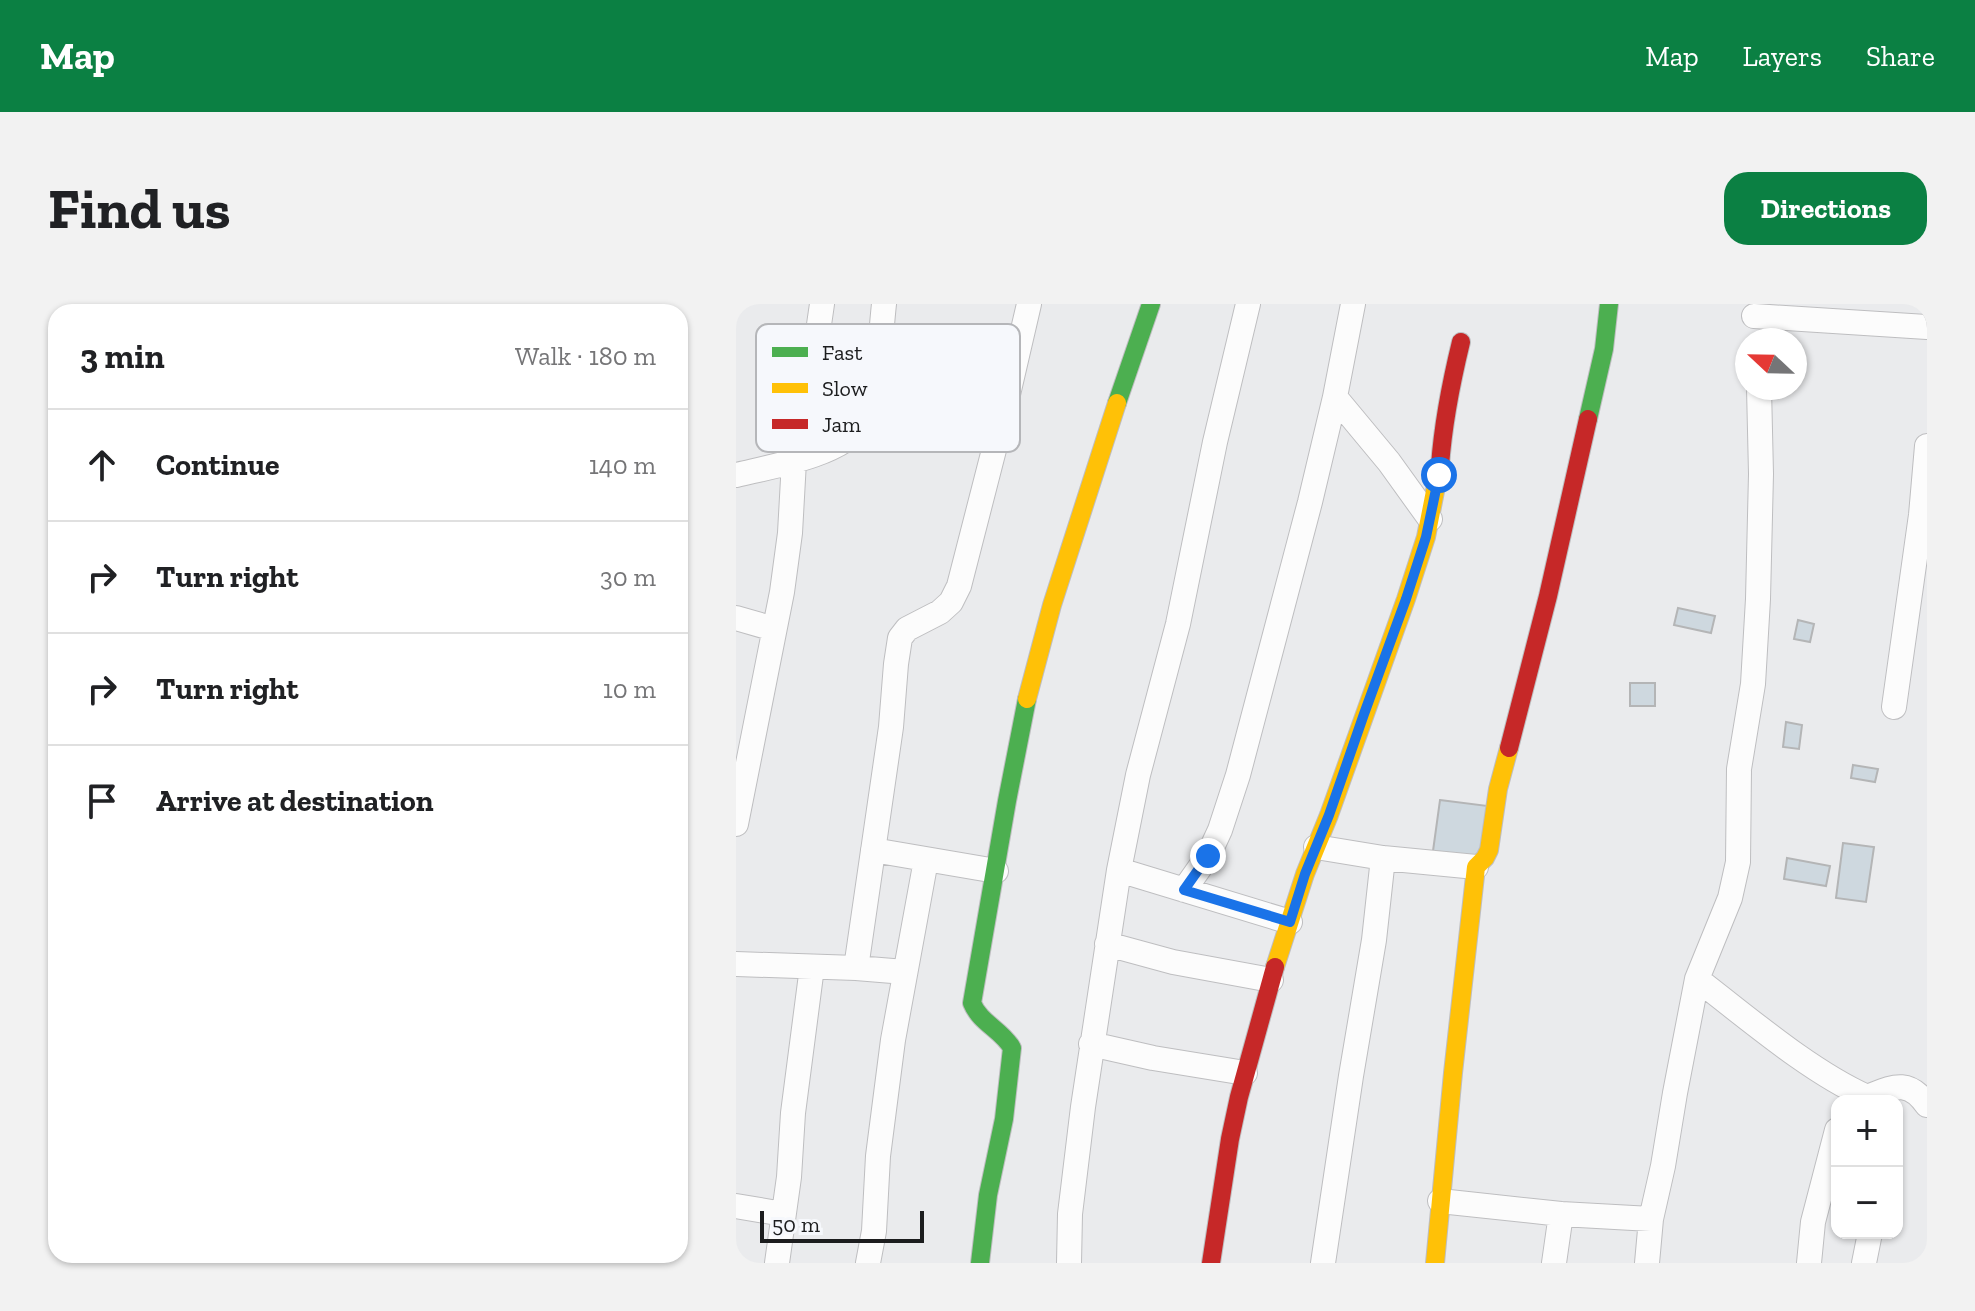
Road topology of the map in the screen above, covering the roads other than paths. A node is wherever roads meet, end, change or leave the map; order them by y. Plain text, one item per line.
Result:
1 (822, 304) edge
2 (884, 304) edge
3 (1029, 304) edge
4 (1151, 304) edge
5 (1248, 304) edge
6 (1353, 304) edge
7 (1609, 304) edge
8 (1753, 320) edge
9 (819, 324) edge
10 (882, 324) edge
11 (1927, 327) edge
12 (1461, 342) dead end
13 (1020, 343) edge
14 (1335, 397) junction
15 (1759, 400) edge
16 (1927, 446) edge
17 (796, 452) edge
18 (818, 452) edge
19 (993, 452) edge
20 (794, 461) junction
21 (736, 475) edge
22 (1430, 519) junction
23 (736, 618) edge
24 (774, 629) junction
25 (1894, 707) dead end
26 (736, 824) edge
27 (1316, 847) junction
28 (873, 850) junction
29 (1383, 858) junction
30 (926, 860) junction
31 (1476, 867) junction
32 (1119, 870) junction
33 (996, 871) junction
34 (1184, 890) junction
35 (1290, 922) junction
36 (1107, 944) junction
37 (736, 964) edge
38 (812, 967) junction
39 (856, 968) junction
40 (905, 972) junction
41 (1697, 979) junction
42 (1271, 980) junction
43 (1091, 1044) junction
44 (1245, 1073) junction
45 (1855, 1095) edge
46 (1865, 1095) edge
47 (1927, 1105) edge
48 (1831, 1153) edge
49 (1440, 1201) junction
50 (736, 1206) edge
51 (783, 1214) junction
52 (1561, 1214) junction
53 (1651, 1219) junction
54 (1869, 1239) edge
55 (777, 1263) edge
56 (868, 1263) edge
57 (980, 1263) edge
58 (1069, 1263) edge
59 (1211, 1263) edge
60 (1323, 1263) edge
61 (1435, 1263) edge
62 (1554, 1263) edge
63 (1647, 1263) edge
64 (1809, 1263) edge
65 (1864, 1263) edge

1 - 9 street
2 - 10 street
3 - 13 street
4 - 33 street
5 - 32 street
6 - 14 street
7 - 31 street
8 - 11 street
12 - 22 street
14 - 22 street
14 - 34 street
15 - 41 street
16 - 25 street
17 - 20 street
18 - 20 street
19 - 28 street
20 - 21 street
20 - 24 street
22 - 27 street
23 - 24 street
24 - 26 street
27 - 29 street
27 - 35 street
28 - 30 street
28 - 39 street
29 - 31 street
29 - 60 street
30 - 33 street
30 - 40 street
31 - 49 street
32 - 34 street
32 - 36 street
33 - 57 street
34 - 35 street
35 - 42 street
36 - 42 street
36 - 43 street
37 - 38 street
38 - 39 street
38 - 51 street
39 - 40 street
40 - 56 street
41 - 45 street
41 - 53 street
42 - 44 street
43 - 44 street
43 - 58 street
44 - 59 street
46 - 47 street
48 - 64 street
49 - 52 street
49 - 61 street
50 - 51 street
51 - 55 street
52 - 53 street
52 - 62 street
53 - 63 street
54 - 65 street

